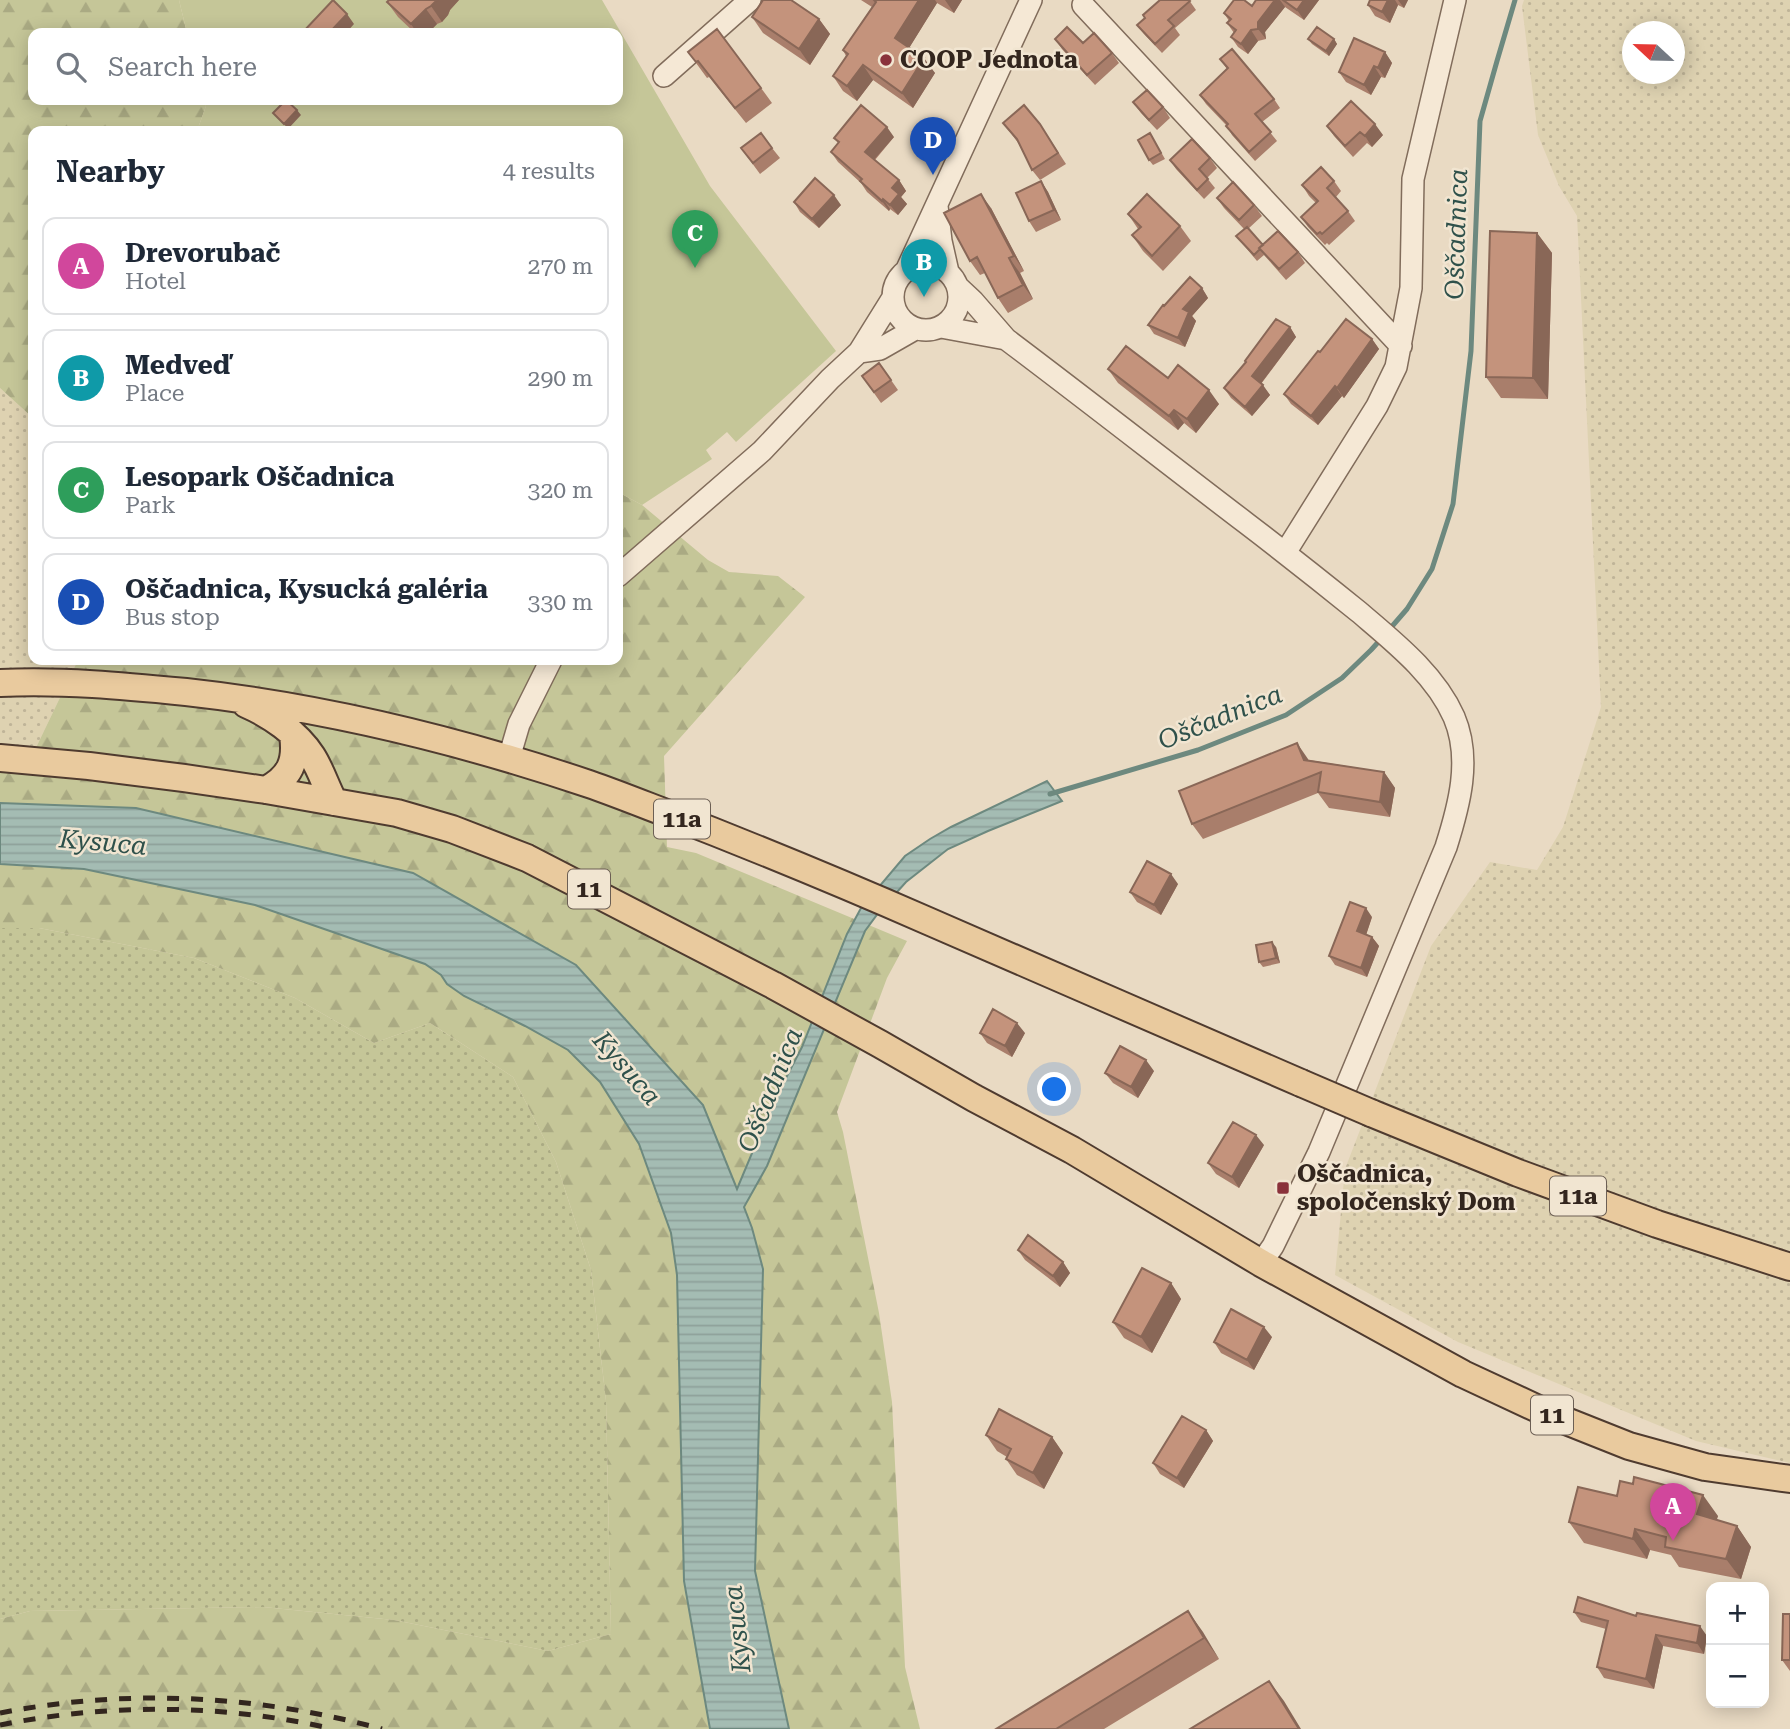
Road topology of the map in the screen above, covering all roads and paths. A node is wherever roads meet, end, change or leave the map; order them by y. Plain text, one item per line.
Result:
1 (750, 0) edge
2 (1031, 0) edge
3 (1455, 0) edge
4 (1083, 5) dead end
5 (664, 76) dead end
6 (937, 206) junction
7 (907, 269) junction
8 (953, 280) junction
9 (892, 299) junction
10 (941, 327) junction
11 (915, 329) junction
12 (1006, 339) junction
13 (1401, 345) junction
14 (859, 352) junction
15 (1285, 553) junction
16 (623, 572) edge
17 (548, 665) edge
18 (0, 683) edge
19 (232, 697) junction
20 (293, 735) junction
21 (0, 758) edge
22 (509, 758) junction
23 (266, 790) junction
24 (334, 802) junction
25 (1261, 1263) junction
26 (1790, 1267) edge
27 (1790, 1479) edge

1 - 5 street
2 - 6 street
3 - 13 street
4 - 13 street
6 - 7 street
6 - 8 street
7 - 8 street
7 - 9 street
8 - 10 street
8 - 12 street
9 - 11 street
9 - 14 street
10 - 11 street
10 - 12 street
11 - 14 street
12 - 15 street
13 - 15 street
14 - 16 street
15 - 25 street
17 - 22 street
18 - 19 main road, 11a
19 - 20 main road
19 - 22 main road, 11a
20 - 23 main road
20 - 24 main road
21 - 23 main road, 11
22 - 26 main road, 11a, bridge
23 - 24 main road, 11
24 - 25 main road, 11
25 - 27 main road, 11

